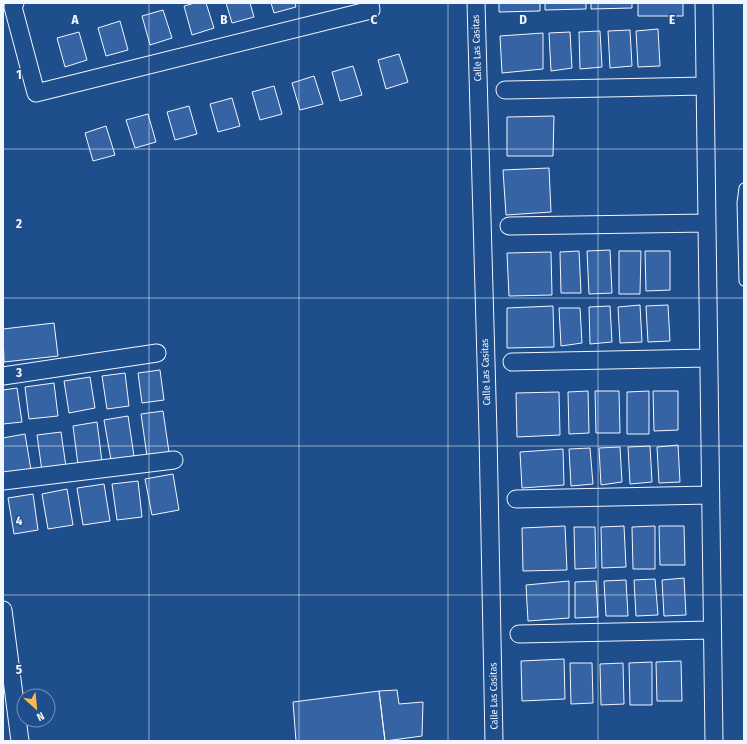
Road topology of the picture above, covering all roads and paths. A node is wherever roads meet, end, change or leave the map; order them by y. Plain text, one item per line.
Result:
1 (15, 3) edge
2 (370, 3) edge
3 (476, 3) edge
4 (704, 3) edge
5 (705, 86) junction
6 (505, 90) dead end
7 (744, 188) edge
8 (707, 223) junction
9 (509, 226) dead end
10 (744, 281) edge
11 (157, 353) dead end
12 (708, 358) junction
13 (512, 362) dead end
14 (3, 376) edge
15 (174, 460) dead end
16 (3, 481) edge
17 (710, 495) junction
18 (516, 499) dead end
19 (3, 610) edge
20 (712, 630) junction
21 (519, 634) dead end
22 (20, 741) edge
23 (494, 741) edge
24 (714, 741) edge

1 - 2 street
3 - 23 street, Calle Las Casitas
4 - 5 street
5 - 6 street
5 - 8 street
7 - 10 lane
8 - 9 street
8 - 12 street
11 - 14 street
12 - 13 street
12 - 17 street
15 - 16 street
17 - 18 street
17 - 20 street
19 - 22 street
20 - 21 street
20 - 24 street

